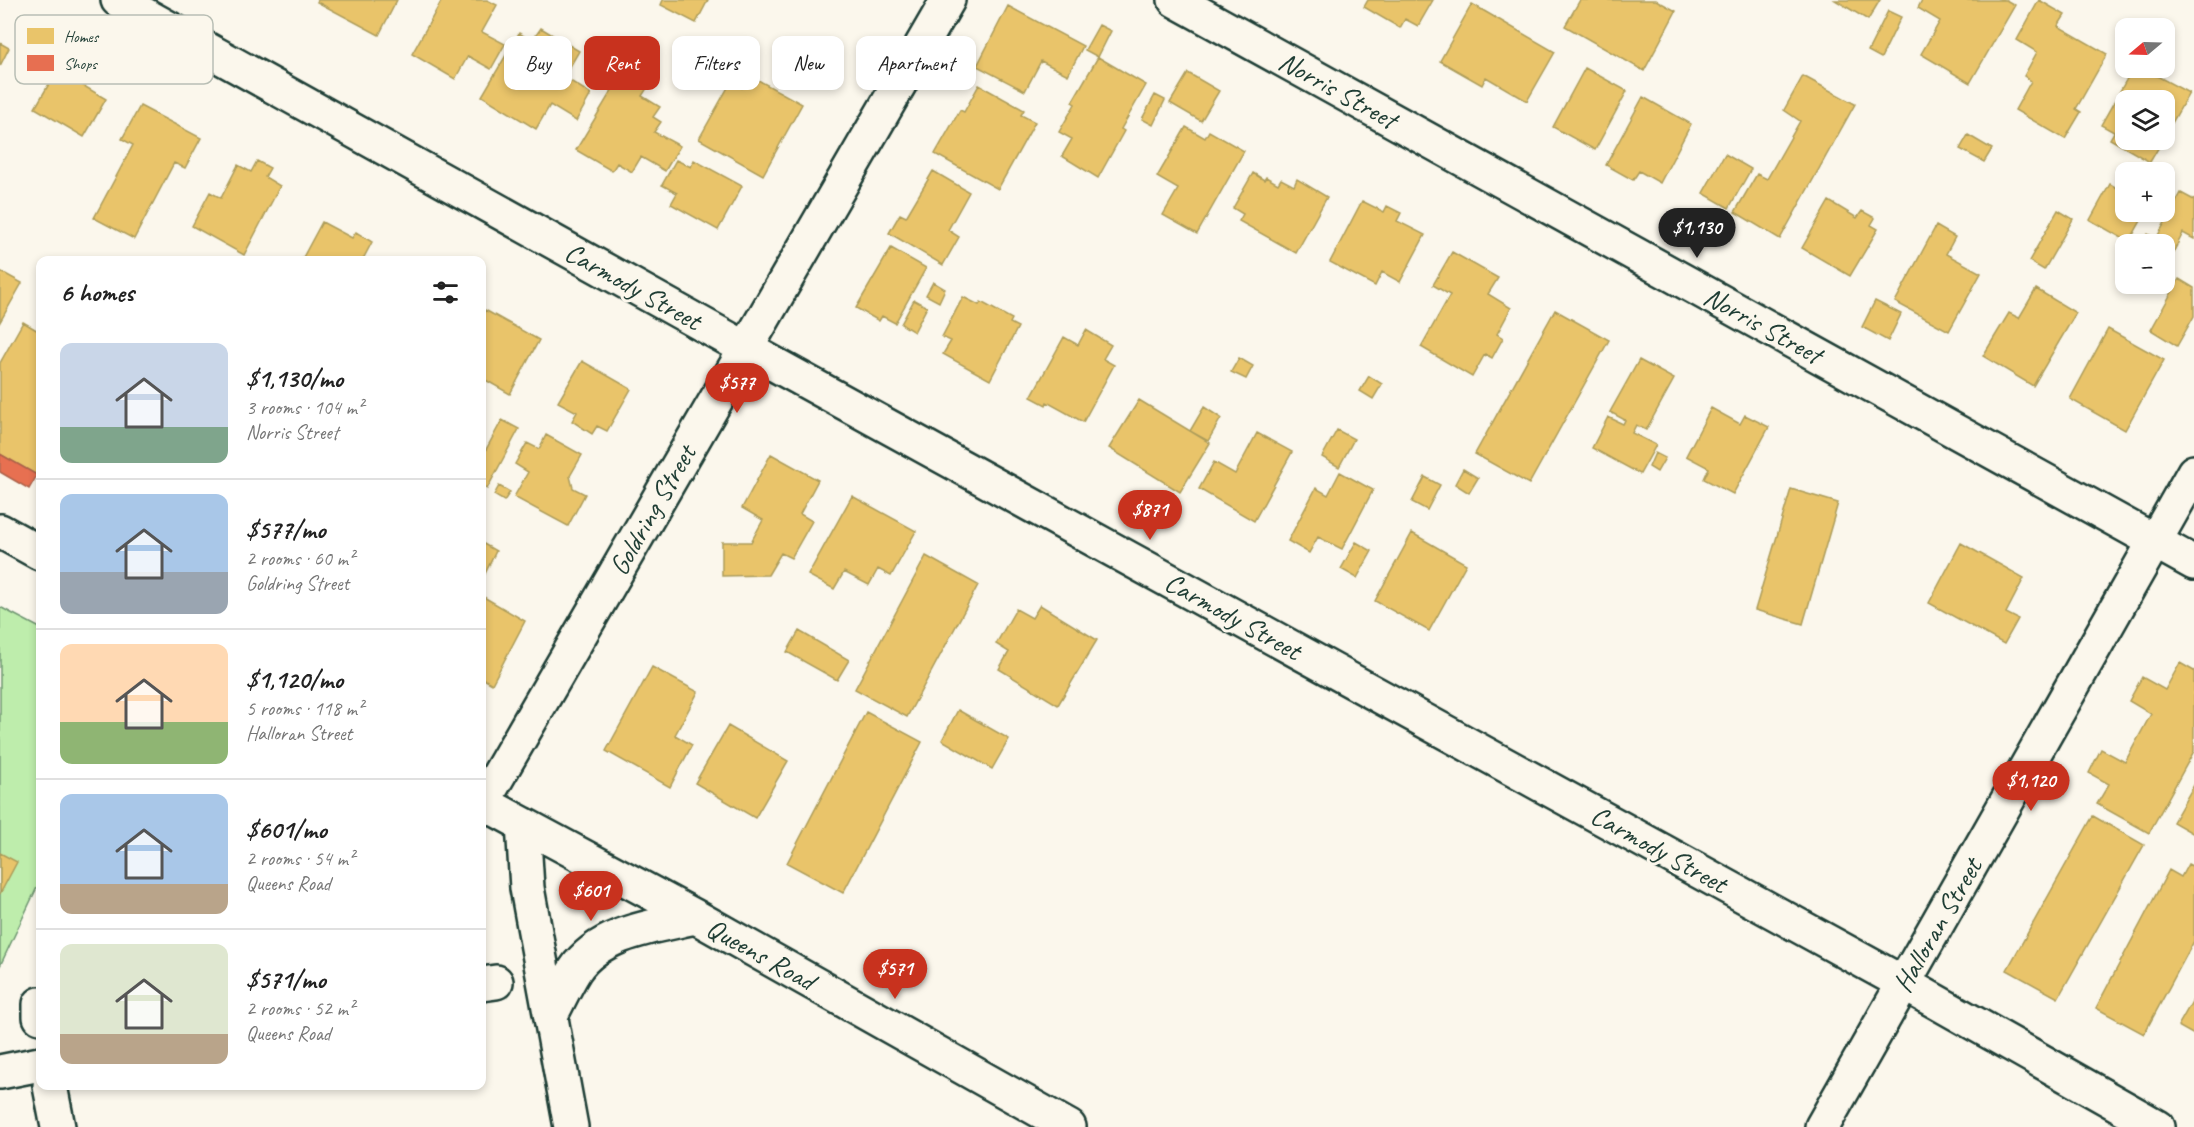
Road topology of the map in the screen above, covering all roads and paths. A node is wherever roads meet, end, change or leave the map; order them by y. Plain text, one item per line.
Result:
1 (118, 0) edge
2 (948, 0) edge
3 (1175, 0) edge
4 (145, 15) edge
5 (213, 53) edge
6 (745, 348) junction
7 (2194, 472) edge
8 (0, 531) edge
9 (2156, 541) junction
10 (36, 551) edge
11 (2194, 563) edge
12 (486, 795) edge
13 (486, 804) edge
14 (523, 824) junction
15 (696, 917) junction
16 (1903, 983) junction
17 (551, 1015) junction
18 (36, 1065) edge
19 (0, 1072) edge
20 (51, 1090) edge
21 (58, 1127) edge
22 (571, 1127) edge
23 (1069, 1127) edge
24 (1822, 1127) edge
25 (2158, 1127) edge

1 - 4 street, Carmody Street
2 - 6 street, Goldring Street
3 - 9 street, Norris Street
5 - 6 street, Carmody Street
6 - 12 street, Goldring Street
6 - 16 street, Carmody Street
7 - 9 street, Halloran Street
8 - 10 street
9 - 11 street, Norris Street
9 - 16 street, Halloran Street
13 - 14 street, Queens Road
14 - 15 street, Queens Road
14 - 17 street
15 - 17 street
15 - 23 street, Queens Road
16 - 24 street, Halloran Street
16 - 25 street, Carmody Street
17 - 22 street
18 - 19 street
20 - 21 street

